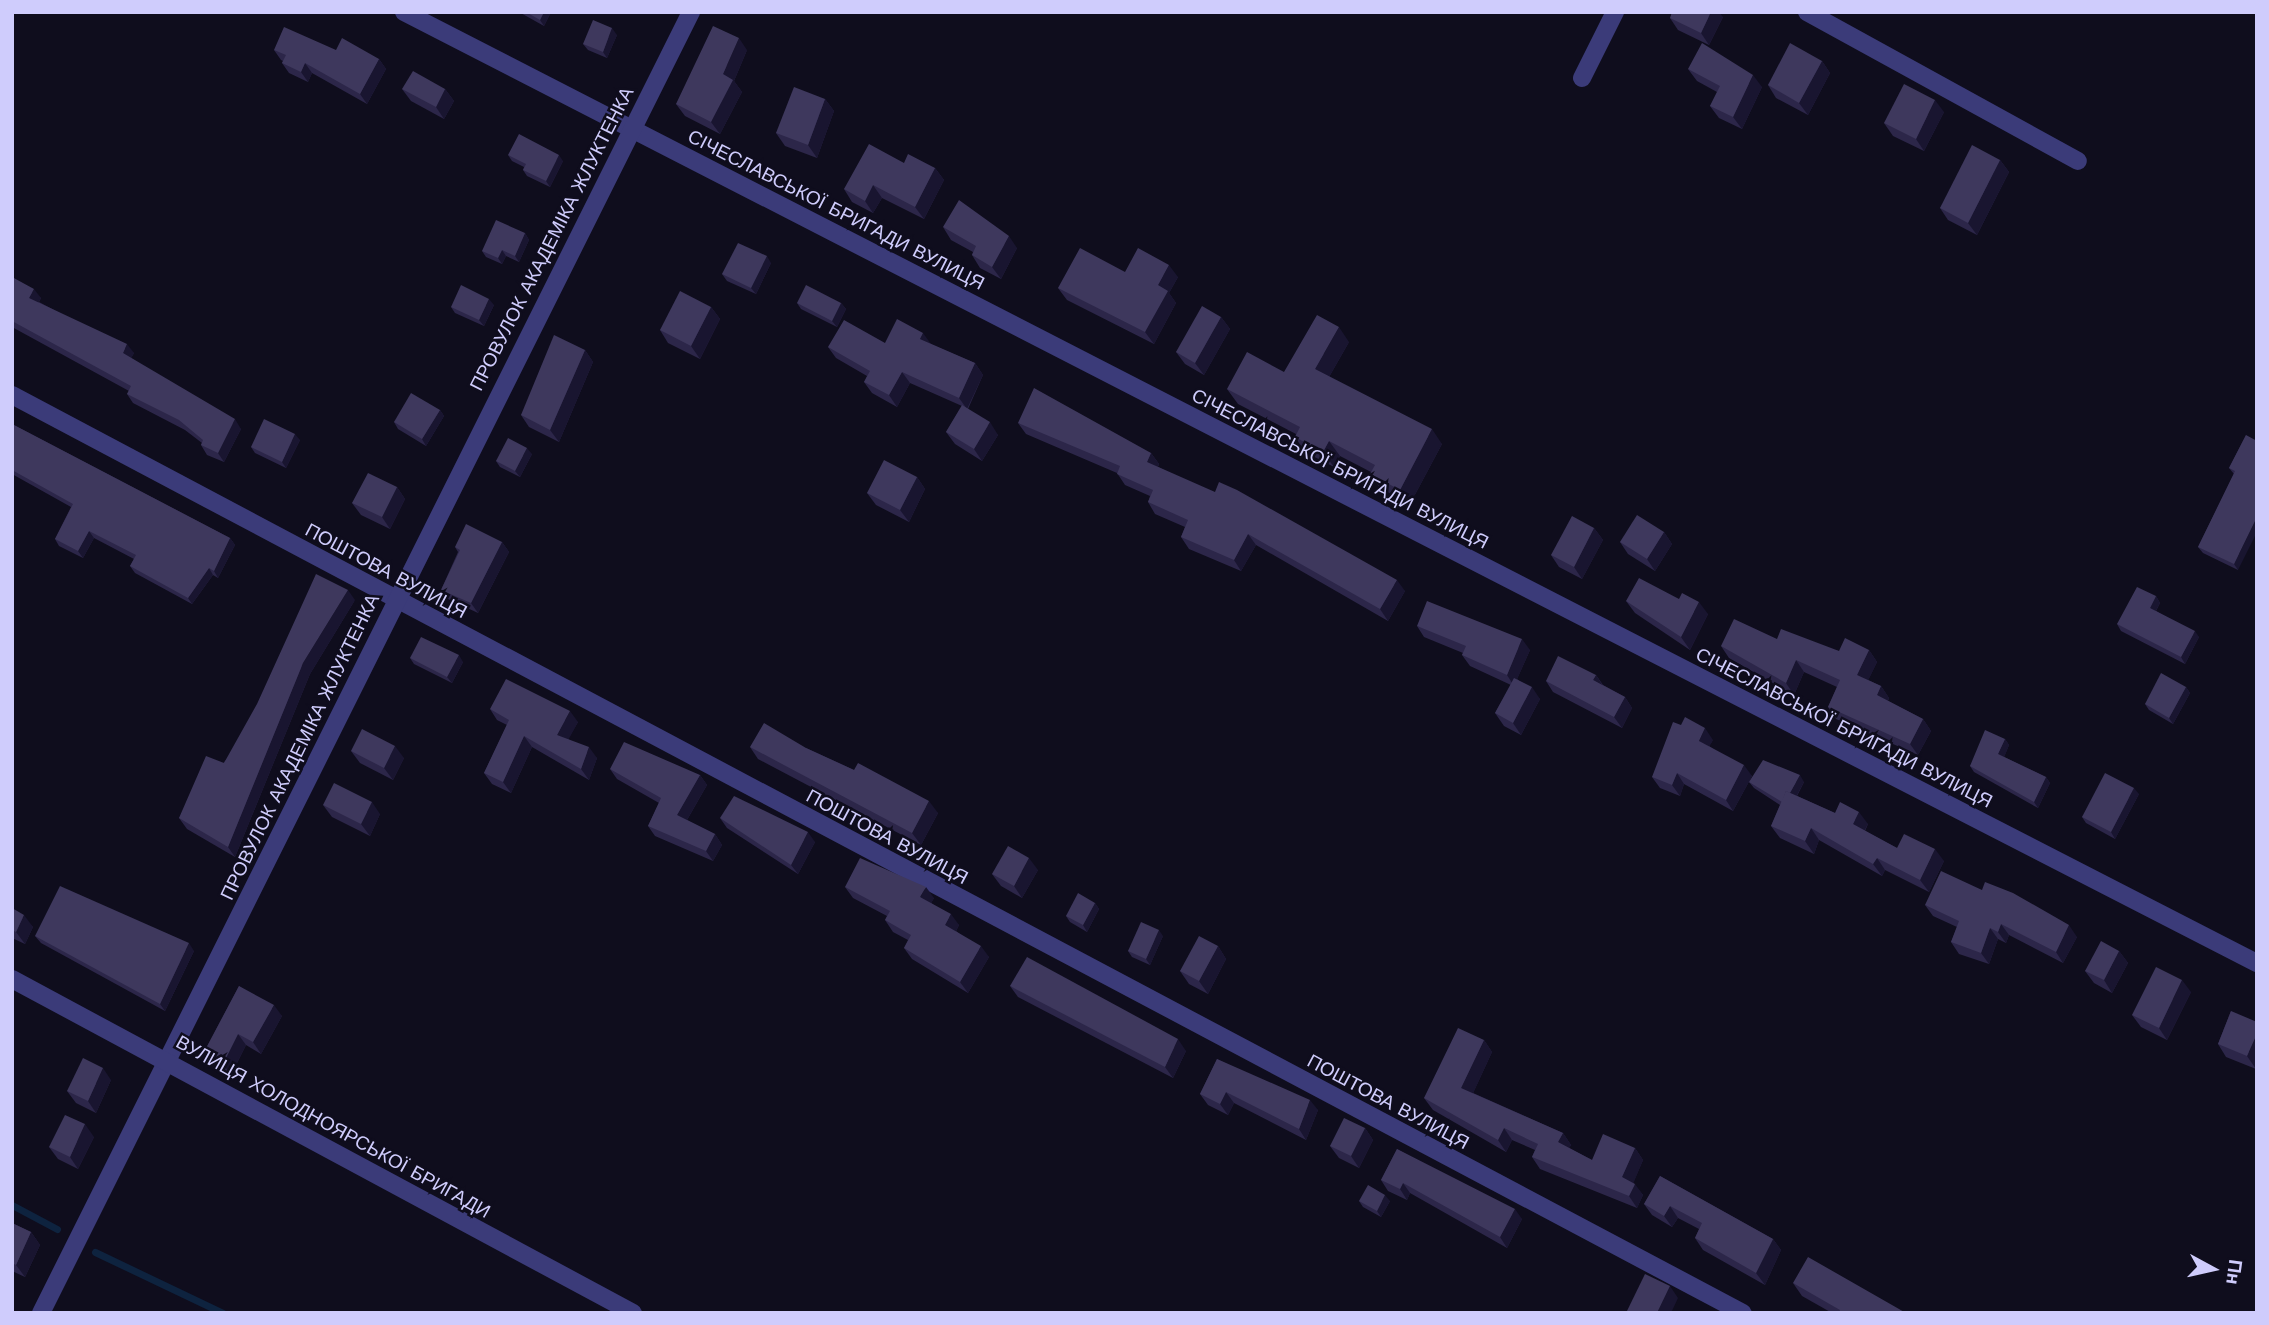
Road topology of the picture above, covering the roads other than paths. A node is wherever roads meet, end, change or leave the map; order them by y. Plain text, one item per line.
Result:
1 (404, 12) edge
2 (691, 12) edge
3 (1615, 12) edge
4 (1807, 12) edge
5 (1582, 78) dead end
6 (630, 130) junction
7 (2078, 161) dead end
8 (12, 395) edge
9 (396, 600) junction
10 (2257, 963) edge
11 (12, 979) edge
12 (170, 1061) junction
13 (41, 1313) edge
14 (633, 1313) edge
15 (1743, 1313) edge

1 - 6 street, СІЧЕСЛАВСЬКОЇ БРИГАДИ ВУЛИЦЯ
2 - 6 street, ПРОВУЛОК АКАДЕМІКА ЖЛУКТЕНКА
3 - 5 street
4 - 7 street
6 - 9 street, ПРОВУЛОК АКАДЕМІКА ЖЛУКТЕНКА
6 - 10 street, СІЧЕСЛАВСЬКОЇ БРИГАДИ ВУЛИЦЯ
8 - 9 street, ПОШТОВА ВУЛИЦЯ
9 - 12 street, ПРОВУЛОК АКАДЕМІКА ЖЛУКТЕНКА
9 - 15 street, ПОШТОВА ВУЛИЦЯ
11 - 12 street, ВУЛИЦЯ ХОЛОДНОЯРСЬКОЇ БРИГАДИ
12 - 13 street, ПРОВУЛОК АКАДЕМІКА ЖЛУКТЕНКА
12 - 14 street, ВУЛИЦЯ ХОЛОДНОЯРСЬКОЇ БРИГАДИ

